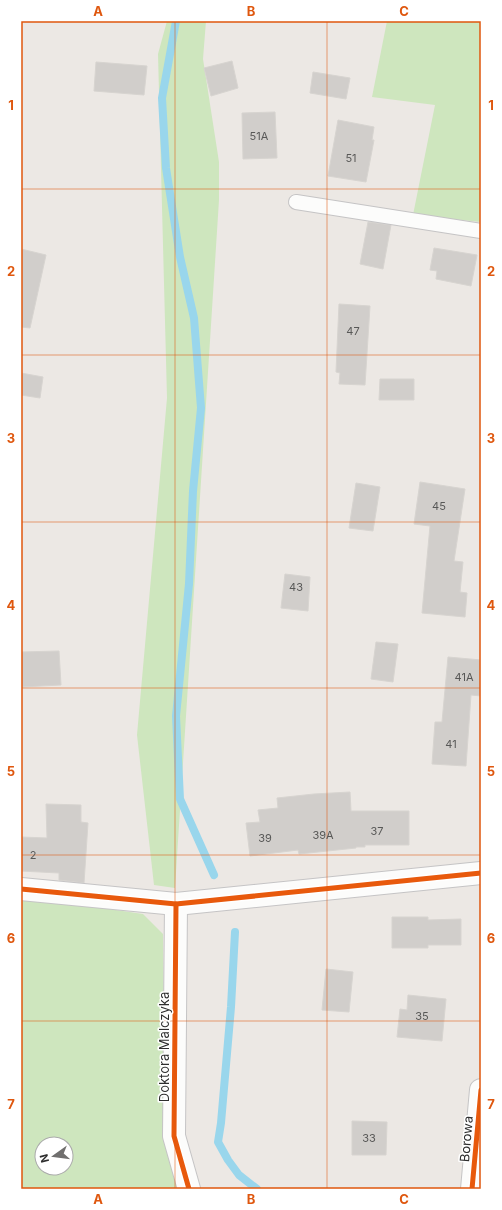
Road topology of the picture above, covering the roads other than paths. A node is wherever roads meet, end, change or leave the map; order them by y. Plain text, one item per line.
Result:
1 (296, 202) dead end
2 (481, 231) edge
3 (481, 873) edge
4 (21, 889) edge
5 (176, 904) junction
6 (481, 1090) edge
7 (189, 1189) edge
8 (472, 1189) edge

1 - 2 lane
3 - 5 street
4 - 5 street
5 - 7 street, Doktora Malczyka
6 - 8 street, Borowa

